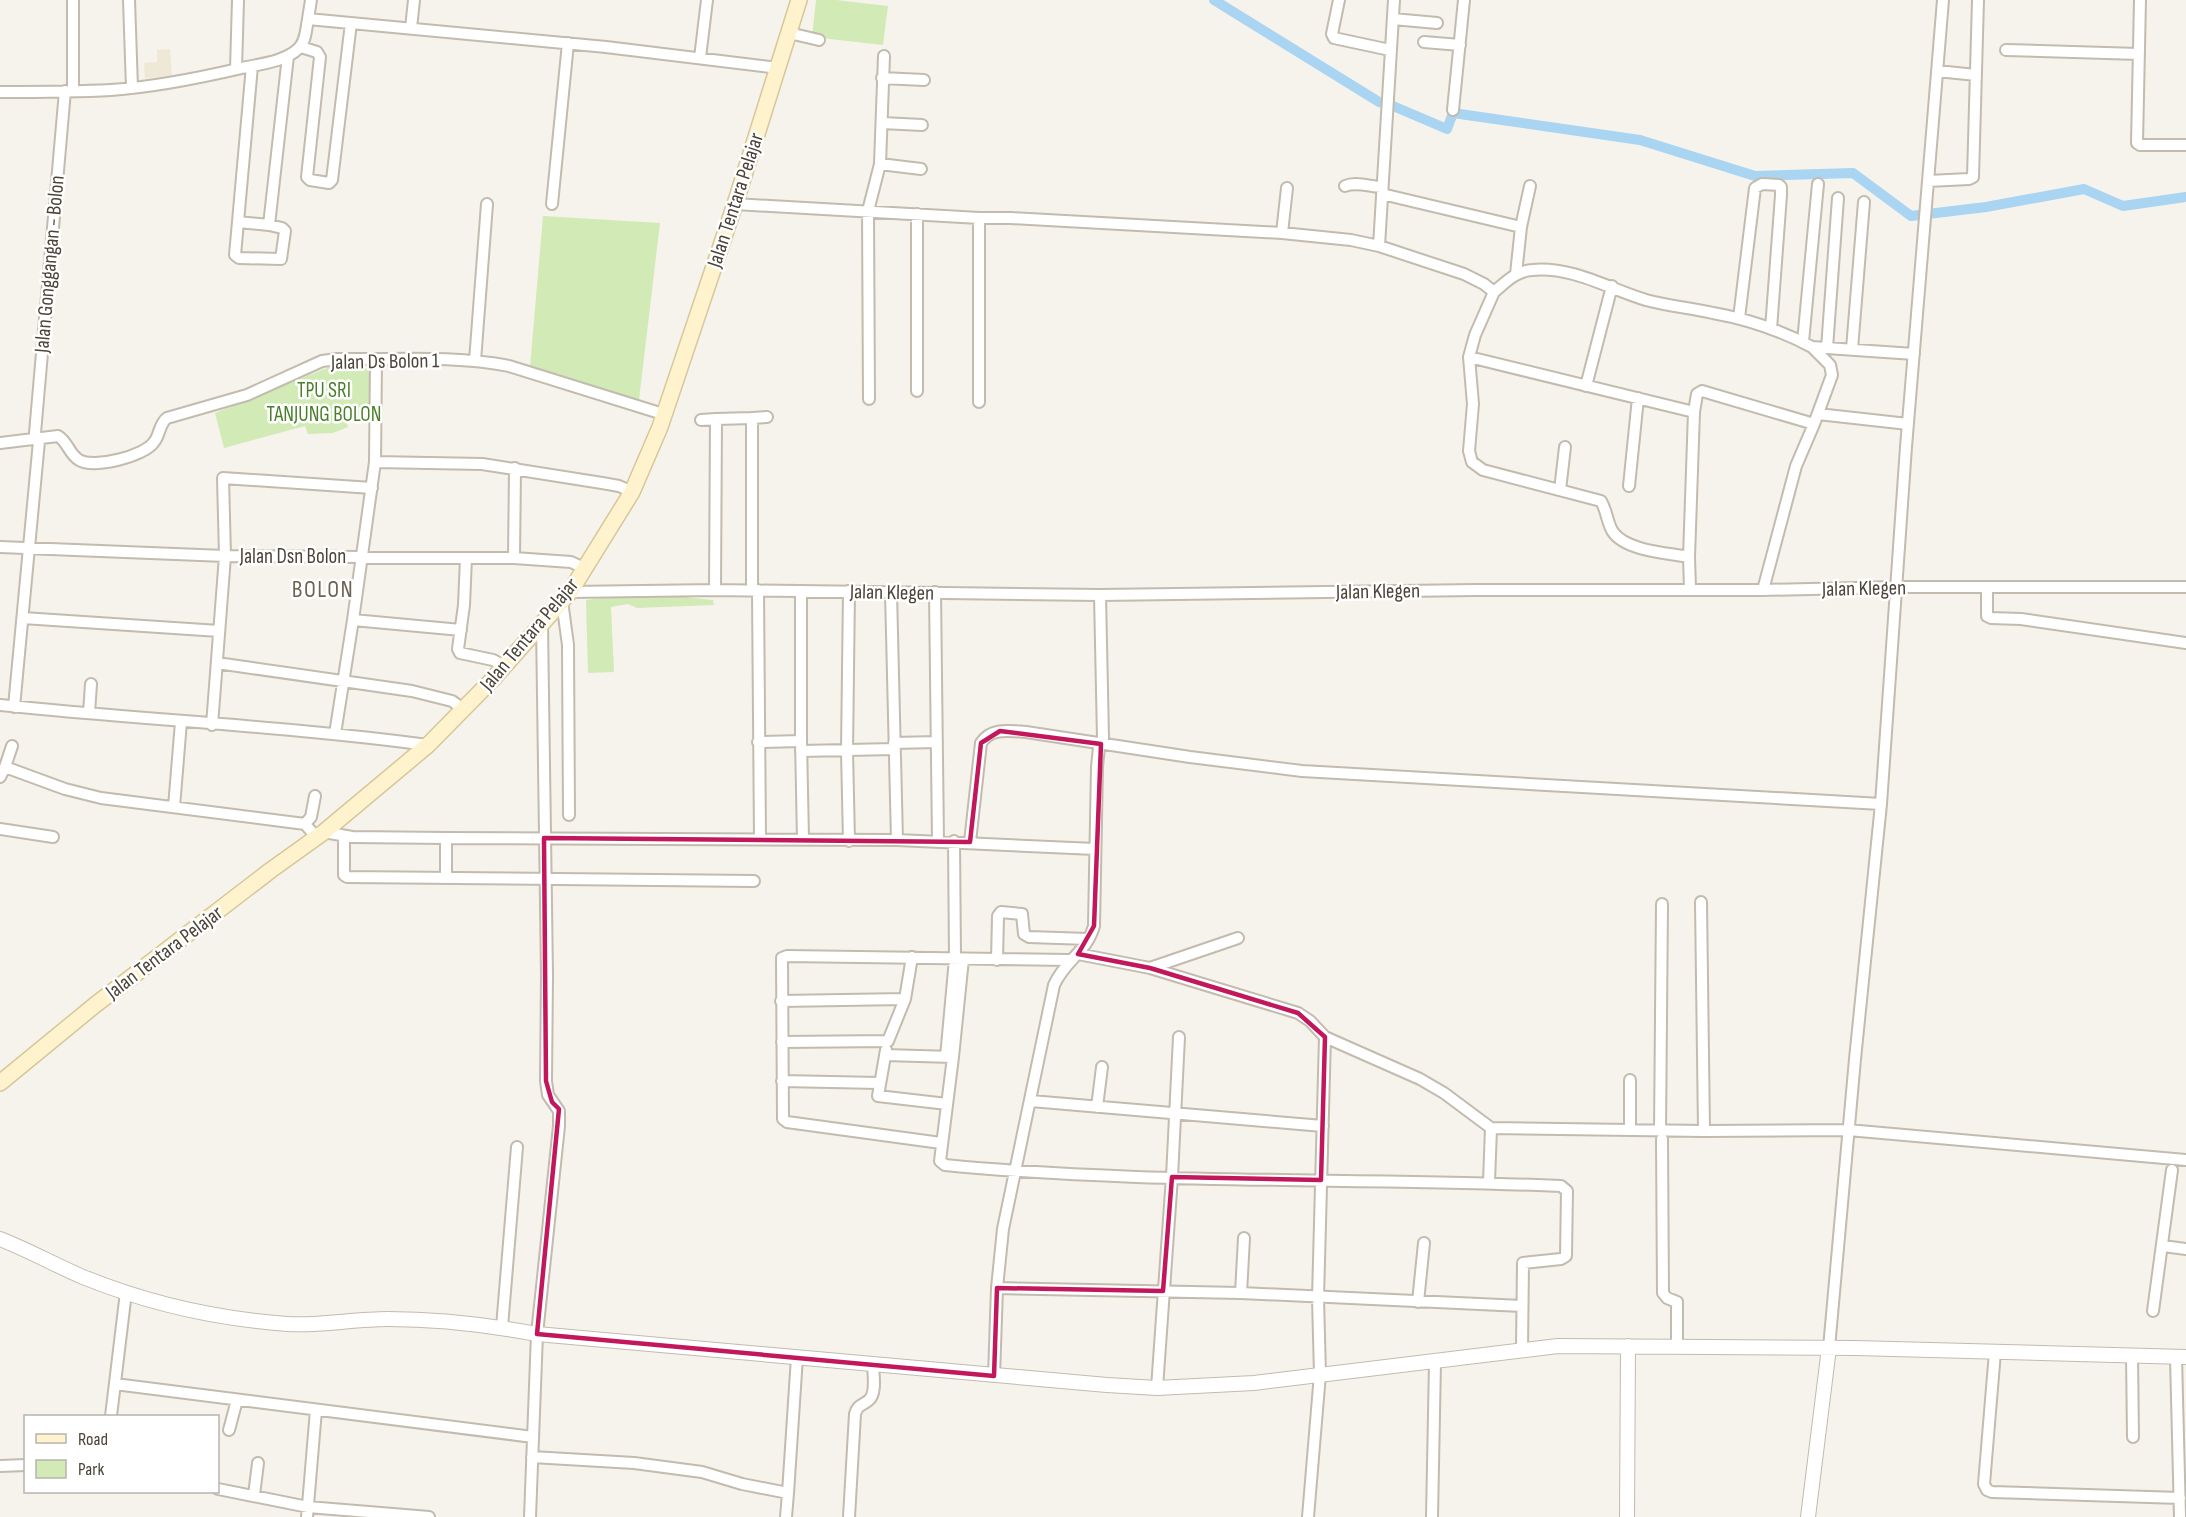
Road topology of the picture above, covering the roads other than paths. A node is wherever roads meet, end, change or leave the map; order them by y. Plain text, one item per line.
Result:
1 (73, 0) edge
2 (129, 0) edge
3 (238, 0) edge
4 (311, 0) edge
5 (414, 0) edge
6 (707, 0) edge
7 (799, 0) edge
8 (1339, 0) edge
9 (1394, 0) edge
10 (1464, 0) edge
11 (1943, 0) edge
12 (1978, 0) edge
13 (2140, 0) edge
14 (308, 19) junction
15 (1393, 20) junction
16 (351, 23) junction
17 (1437, 23) dead end
18 (411, 28) junction
19 (789, 33) junction
20 (819, 40) dead end
21 (1424, 42) dead end
22 (568, 43) junction
23 (1460, 45) junction
24 (301, 47) junction
25 (1390, 50) junction
26 (2006, 50) dead end
27 (2139, 54) junction
28 (288, 56) junction
29 (884, 56) dead end
30 (700, 58) junction
31 (252, 66) junction
32 (778, 68) junction
33 (236, 69) junction
34 (1938, 71) junction
35 (1976, 75) junction
36 (882, 78) junction
37 (924, 80) dead end
38 (132, 88) junction
39 (69, 91) junction
40 (0, 92) edge
41 (1453, 110) dead end
42 (882, 123) junction
43 (922, 126) dead end
44 (2186, 145) edge
45 (880, 164) junction
46 (921, 169) dead end
47 (1928, 181) junction
48 (1818, 184) dead end
49 (1345, 186) dead end
50 (1530, 186) dead end
51 (1287, 188) dead end
52 (1382, 190) junction
53 (1838, 198) dead end
54 (1864, 202) dead end
55 (487, 204) dead end
56 (552, 204) dead end
57 (735, 204) junction
58 (868, 212) junction
59 (917, 214) junction
60 (979, 218) junction
61 (238, 222) junction
62 (269, 225) junction
63 (1521, 226) junction
64 (1282, 233) junction
65 (1379, 246) junction
66 (1516, 274) junction
67 (1612, 286) junction
68 (1494, 292) junction
69 (1739, 318) junction
70 (1771, 329) junction
71 (1807, 344) junction
72 (1827, 348) junction
73 (1852, 349) junction
74 (1914, 354) junction
75 (1469, 357) junction
76 (376, 360) junction
77 (475, 361) junction
78 (1586, 386) junction
79 (917, 391) dead end
80 (1638, 398) junction
81 (869, 399) dead end
82 (979, 402) dead end
83 (1694, 412) junction
84 (663, 414) junction
85 (767, 417) dead end
86 (752, 418) junction
87 (716, 419) junction
88 (1816, 419) junction
89 (700, 420) dead end
90 (1908, 424) junction
91 (37, 437) junction
92 (0, 443) edge
93 (1565, 447) dead end
94 (375, 462) junction
95 (514, 468) junction
96 (1629, 486) dead end
97 (372, 488) junction
98 (1560, 490) junction
99 (632, 492) junction
100 (0, 547) edge
101 (31, 548) junction
102 (225, 556) junction
103 (362, 557) junction
104 (1689, 557) junction
105 (466, 558) junction
106 (514, 558) junction
107 (584, 568) junction
108 (1897, 587) junction
109 (1987, 587) junction
110 (2186, 587) edge
111 (1690, 589) junction
112 (715, 590) junction
113 (755, 590) junction
114 (1763, 590) junction
115 (801, 591) junction
116 (849, 591) junction
117 (891, 592) junction
118 (935, 592) junction
119 (1100, 595) junction
120 (566, 596) junction
121 (23, 618) junction
122 (353, 620) junction
123 (542, 624) junction
124 (461, 630) junction
125 (219, 631) junction
126 (2186, 643) edge
127 (217, 663) junction
128 (504, 666) junction
129 (344, 682) junction
130 (91, 684) dead end
131 (0, 705) edge
132 (15, 706) junction
133 (463, 709) junction
134 (89, 713) junction
135 (181, 722) junction
136 (212, 725) junction
137 (335, 734) junction
138 (758, 742) junction
139 (936, 742) junction
140 (1101, 744) junction
141 (12, 746) dead end
142 (428, 746) junction
143 (801, 746) junction
144 (894, 746) junction
145 (847, 751) junction
146 (3, 772) edge
147 (315, 796) dead end
148 (1881, 804) junction
149 (174, 807) junction
150 (569, 814) dead end
151 (305, 824) junction
152 (0, 829) edge
153 (320, 835) junction
154 (344, 836) junction
155 (53, 837) dead end
156 (446, 838) junction
157 (544, 838) junction
158 (760, 839) junction
159 (803, 839) junction
160 (897, 840) junction
161 (849, 841) junction
162 (938, 841) junction
163 (954, 841) junction
164 (970, 842) junction
165 (1095, 849) junction
166 (446, 878) junction
167 (546, 878) junction
168 (754, 881) dead end
169 (1701, 902) dead end
170 (1662, 904) dead end
171 (1238, 938) dead end
172 (1088, 939) junction
173 (912, 957) junction
174 (1074, 957) junction
175 (959, 959) junction
176 (997, 960) junction
177 (1150, 968) junction
178 (906, 999) junction
179 (781, 1001) junction
180 (1179, 1037) dead end
181 (1324, 1037) junction
182 (888, 1041) junction
183 (782, 1042) junction
184 (885, 1055) junction
185 (950, 1057) junction
186 (1102, 1067) dead end
187 (1630, 1080) dead end
188 (782, 1081) junction
189 (0, 1083) edge
190 (879, 1083) junction
191 (1031, 1101) junction
192 (947, 1104) junction
193 (1097, 1107) junction
194 (1174, 1114) junction
195 (1323, 1126) junction
196 (1491, 1128) junction
197 (1630, 1130) junction
198 (1848, 1130) junction
199 (1704, 1131) junction
200 (1661, 1135) junction
201 (941, 1143) junction
202 (517, 1148) dead end
203 (2186, 1160) edge
204 (2172, 1170) dead end
205 (1015, 1172) junction
206 (1172, 1177) junction
207 (1321, 1180) junction
208 (1489, 1182) junction
209 (1244, 1238) dead end
210 (0, 1239) edge
211 (1424, 1242) dead end
212 (2163, 1246) junction
213 (2186, 1249) edge
214 (998, 1288) junction
215 (1162, 1291) junction
216 (126, 1292) junction
217 (1241, 1293) junction
218 (1318, 1298) junction
219 (1418, 1302) junction
220 (1522, 1306) junction
221 (2153, 1311) dead end
222 (502, 1328) junction
223 (537, 1334) junction
224 (1628, 1346) junction
225 (1677, 1347) junction
226 (1829, 1348) junction
227 (1522, 1349) junction
228 (1995, 1352) junction
229 (2132, 1355) junction
230 (797, 1357) junction
231 (2183, 1357) edge
232 (1435, 1362) junction
233 (873, 1364) junction
234 (1320, 1374) junction
235 (994, 1376) junction
236 (115, 1384) junction
237 (1157, 1388) junction
238 (237, 1400) junction
239 (316, 1410) junction
240 (111, 1415) edge
241 (229, 1430) dead end
242 (533, 1437) junction
243 (2133, 1437) dead end
244 (532, 1457) junction
245 (258, 1463) dead end
246 (24, 1465) edge
247 (0, 1466) edge
248 (2183, 1481) edge
249 (219, 1489) edge
250 (788, 1493) junction
251 (254, 1496) junction
252 (2180, 1498) junction
253 (308, 1512) edge
254 (378, 1515) edge
255 (429, 1517) edge
256 (530, 1517) edge
257 (786, 1517) edge
258 (849, 1517) edge
259 (1308, 1517) edge
260 (1432, 1517) edge
261 (1627, 1517) edge
262 (1808, 1517) edge
263 (2181, 1517) edge

1 - 39 street, Jalan Gonggangan - Bolon
2 - 38 street
3 - 33 street
4 - 14 street
5 - 18 street
6 - 30 street
7 - 19 main road, Jalan Tentara Pelajar
8 - 25 street
9 - 15 street
10 - 23 street
11 - 34 street
12 - 35 street
13 - 27 street
14 - 16 street
14 - 24 street
15 - 17 street
15 - 25 street
16 - 18 street
16 - 24 street
18 - 22 street
19 - 20 street
19 - 32 main road, Jalan Tentara Pelajar
21 - 23 street
22 - 30 street
22 - 56 street
23 - 41 street
24 - 28 street
25 - 52 street
26 - 27 street
27 - 44 street
28 - 31 street
28 - 62 street
29 - 36 street
30 - 32 street
31 - 33 street
31 - 61 street
32 - 57 main road, Jalan Tentara Pelajar
33 - 38 street
34 - 35 street
34 - 47 street
35 - 47 street
36 - 37 street
36 - 42 street
38 - 39 street
39 - 40 street
39 - 91 street, Jalan Gonggangan - Bolon
42 - 43 street
42 - 45 street
45 - 46 street
45 - 58 street
47 - 74 street
48 - 71 street
49 - 52 street
50 - 63 street
51 - 64 street
52 - 63 street
52 - 65 street
53 - 72 street
54 - 73 street
55 - 77 street
57 - 58 street
57 - 84 main road, Jalan Tentara Pelajar
58 - 59 street
58 - 81 street
59 - 60 street
59 - 79 street
60 - 64 street
60 - 82 street
61 - 62 street
61 - 62 street
63 - 66 street
64 - 65 street
65 - 68 street
66 - 67 street
66 - 68 street
67 - 69 street
67 - 78 street
68 - 75 street
69 - 70 street
69 - 70 street
70 - 71 street
71 - 72 street
71 - 88 street
72 - 73 street
73 - 74 street
74 - 90 street
75 - 78 street
75 - 98 street
76 - 77 street, Jalan Ds Bolon 1
76 - 91 street, Jalan Ds Bolon 1
76 - 94 street
77 - 84 street, Jalan Ds Bolon 1
78 - 80 street
80 - 83 street
80 - 96 street
83 - 88 street
83 - 104 street
84 - 99 main road, Jalan Tentara Pelajar
85 - 86 street
86 - 87 street
86 - 113 street
87 - 89 street
87 - 112 street
88 - 90 street
88 - 114 street
90 - 108 street
91 - 92 street, Jalan Ds Bolon 1
91 - 101 street, Jalan Gonggangan - Bolon
93 - 98 street
94 - 95 street
94 - 97 street
95 - 99 street
95 - 106 street
97 - 102 street
97 - 103 street
98 - 104 street
99 - 107 main road, Jalan Tentara Pelajar
100 - 101 street, Jalan Dsn Bolon
101 - 102 street, Jalan Dsn Bolon
101 - 121 street, Jalan Gonggangan - Bolon
102 - 103 street, Jalan Dsn Bolon
102 - 125 street
103 - 105 street, Jalan Dsn Bolon
103 - 122 street
104 - 111 street
105 - 106 street, Jalan Dsn Bolon
105 - 124 street
106 - 107 street, Jalan Dsn Bolon
107 - 120 main road, Jalan Tentara Pelajar
108 - 109 street, Jalan Klegen
108 - 114 street, Jalan Klegen
108 - 148 street
109 - 110 street, Jalan Klegen
109 - 126 street
111 - 114 street, Jalan Klegen
111 - 119 street, Jalan Klegen
112 - 113 street, Jalan Klegen
112 - 120 street, Jalan Klegen
113 - 115 street, Jalan Klegen
113 - 138 street
115 - 116 street, Jalan Klegen
115 - 143 street
116 - 117 street, Jalan Klegen
116 - 145 street
117 - 118 street, Jalan Klegen
117 - 144 street
118 - 119 street, Jalan Klegen
118 - 139 street
119 - 140 street
120 - 123 main road, Jalan Tentara Pelajar
120 - 150 street
121 - 125 street
121 - 132 street, Jalan Gonggangan - Bolon
122 - 124 street
122 - 129 street
123 - 128 main road, Jalan Tentara Pelajar
123 - 157 street
124 - 128 street
125 - 127 street
127 - 129 street
127 - 136 street
128 - 133 main road, Jalan Tentara Pelajar
129 - 133 street
129 - 137 street
130 - 134 street
131 - 132 street
132 - 134 street
133 - 142 main road, Jalan Tentara Pelajar
134 - 135 street
135 - 136 street
135 - 149 street
136 - 137 street
137 - 142 street
138 - 143 street
138 - 158 street
139 - 144 street
139 - 162 street
140 - 148 street
140 - 164 street
140 - 165 street
141 - 146 street
142 - 153 main road, Jalan Tentara Pelajar
143 - 145 street
143 - 159 street
144 - 145 street
144 - 160 street
145 - 161 street
146 - 149 street
147 - 151 street
148 - 198 street
149 - 151 street
151 - 153 street
152 - 155 street
153 - 154 street
153 - 189 main road, Jalan Tentara Pelajar
154 - 156 street
154 - 166 street
156 - 157 street
156 - 166 street
157 - 158 street
157 - 167 street
158 - 159 street
159 - 161 street
160 - 161 street
160 - 162 street
162 - 163 street
163 - 164 street
163 - 175 street
164 - 165 street
165 - 172 street
166 - 167 street
167 - 168 street
167 - 223 street
169 - 199 street
170 - 200 street
171 - 177 street
172 - 174 street
172 - 176 street
173 - 175 street
173 - 178 street
173 - 179 street
174 - 176 street
174 - 177 street
174 - 191 street
175 - 176 street
175 - 185 street
177 - 181 street
178 - 179 street
178 - 182 street
179 - 183 street
180 - 194 street
181 - 195 street
181 - 196 street
182 - 183 street
182 - 184 street
183 - 188 street
184 - 185 street
184 - 190 street
185 - 192 street
186 - 193 street
187 - 197 street
188 - 190 street
188 - 201 street
190 - 192 street
191 - 193 street
191 - 205 street
192 - 201 street
193 - 194 street
194 - 195 street
194 - 206 street
195 - 207 street
196 - 197 street
196 - 208 street
197 - 200 street
198 - 199 street
198 - 203 street
198 - 226 street
199 - 200 street
200 - 225 street
201 - 205 street
202 - 222 street
204 - 212 street
205 - 206 street
205 - 214 street
206 - 207 street
206 - 215 street
207 - 208 street
207 - 218 street
208 - 220 street
209 - 217 street
210 - 216 street
211 - 219 street
212 - 213 street
212 - 221 street
214 - 215 street
214 - 235 street
215 - 217 street
215 - 237 street
216 - 222 street
216 - 236 street
217 - 218 street
218 - 219 street
218 - 234 street
219 - 220 street
220 - 227 street
222 - 223 street
223 - 230 street
223 - 242 street
224 - 225 street
224 - 227 street
224 - 261 street
225 - 226 street
226 - 228 street
226 - 262 street
227 - 232 street
228 - 229 street
228 - 252 street
229 - 231 street
229 - 243 street
230 - 233 street
230 - 250 street
231 - 248 street
232 - 234 street
232 - 260 street
233 - 235 street
233 - 258 street
234 - 237 street
234 - 259 street
235 - 237 street
236 - 238 street
236 - 240 street
238 - 239 street
238 - 241 street
239 - 242 street
239 - 253 street
242 - 244 street
244 - 250 street
244 - 256 street
245 - 251 street
246 - 247 street
248 - 252 street
249 - 251 street
250 - 257 street
251 - 253 street
252 - 263 street
253 - 254 street
254 - 255 street

